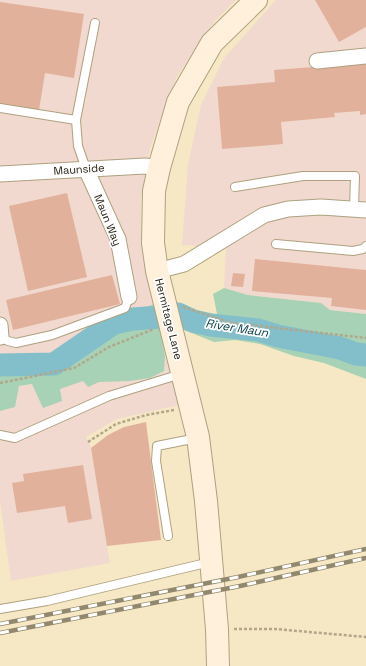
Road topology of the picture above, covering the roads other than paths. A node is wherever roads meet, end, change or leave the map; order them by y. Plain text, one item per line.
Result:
1 (256, 0) edge
2 (95, 23) dead end
3 (366, 56) edge
4 (317, 61) dead end
5 (0, 108) edge
6 (76, 120) junction
7 (86, 168) junction
8 (159, 168) junction
9 (0, 174) edge
10 (235, 187) dead end
11 (360, 210) edge
12 (276, 244) dead end
13 (366, 246) edge
14 (157, 271) junction
15 (129, 297) joint
16 (0, 333) edge
17 (182, 374) junction
18 (0, 435) edge
19 (198, 437) junction
20 (168, 536) dead end
21 (211, 562) junction
22 (0, 609) edge
23 (218, 666) edge

1 - 8 street, Hermitage Lane
2 - 6 lane
3 - 4 street
5 - 6 lane
6 - 7 lane
7 - 8 street, Maunside
7 - 9 street, Maunside
7 - 15 street, Maun Way
8 - 14 street, Hermitage Lane
10 - 11 lane
11 - 14 street
12 - 13 lane
14 - 17 street, Hermitage Lane
15 - 16 lane
17 - 18 lane
17 - 19 street, Hermitage Lane
19 - 20 lane
19 - 21 street, Hermitage Lane
21 - 22 lane
21 - 23 street, Hermitage Lane

